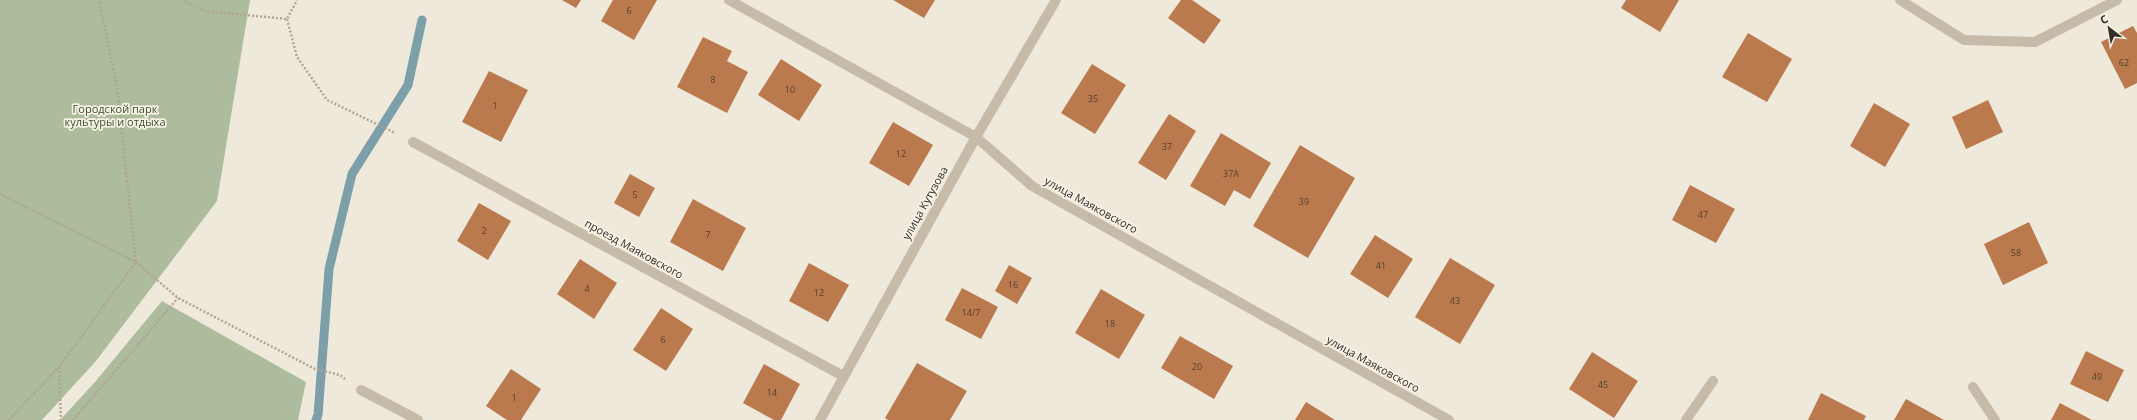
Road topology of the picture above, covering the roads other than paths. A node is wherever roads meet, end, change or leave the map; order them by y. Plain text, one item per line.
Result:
1 (729, 0) edge
2 (1056, 0) edge
3 (1900, 0) edge
4 (2117, 0) edge
5 (976, 137) junction
6 (413, 142) dead end
7 (844, 376) junction
8 (1713, 381) dead end
9 (1973, 387) dead end
10 (361, 390) dead end
11 (418, 420) edge
12 (820, 420) edge
13 (1449, 420) edge
14 (1686, 420) edge
15 (1995, 420) edge

1 - 5 street, улица Маяковского
2 - 5 street, улица Кутузова
3 - 4 street
5 - 7 street, улица Кутузова
5 - 13 street, улица Маяковского
6 - 7 street, проезд Маяковского
7 - 12 street, улица Кутузова
8 - 14 street
9 - 15 street
10 - 11 street

